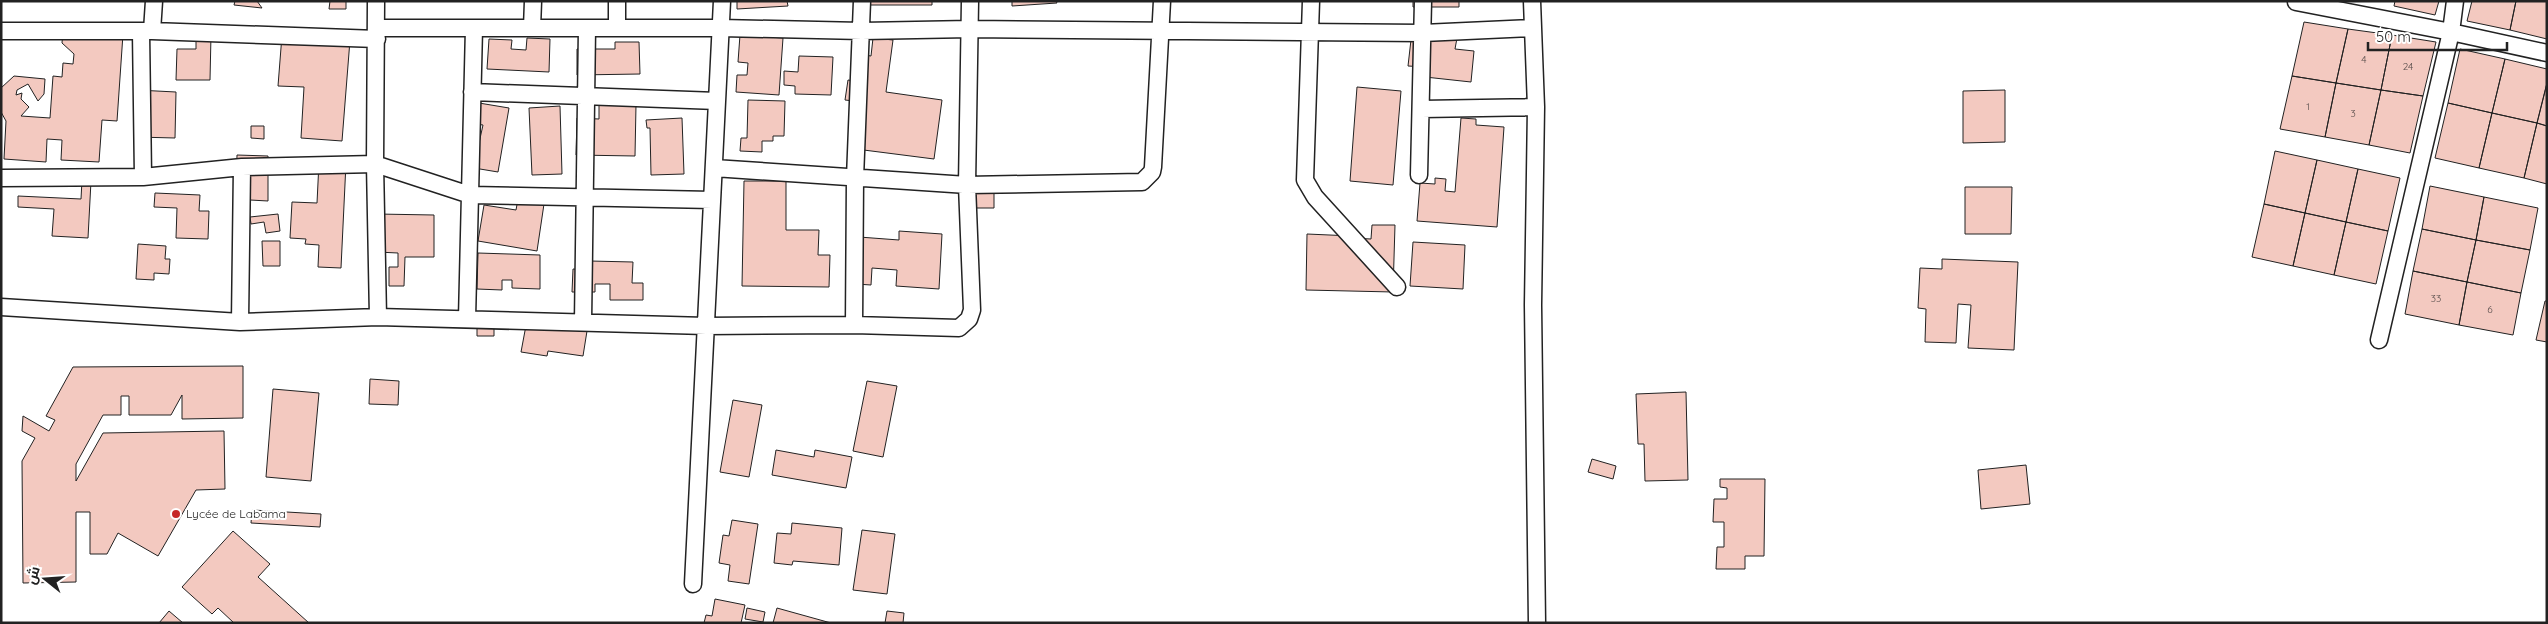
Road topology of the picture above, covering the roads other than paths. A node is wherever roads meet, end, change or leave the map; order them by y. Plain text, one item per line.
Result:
1 (154, 1) edge
2 (376, 1) edge
3 (533, 1) edge
4 (617, 1) edge
5 (722, 1) edge
6 (862, 1) edge
7 (970, 1) edge
8 (1162, 1) edge
9 (1311, 1) edge
10 (1423, 1) edge
11 (1532, 1) edge
12 (2455, 1) edge
13 (2296, 2) edge
14 (474, 28) junction
15 (532, 28) junction
16 (587, 28) junction
17 (617, 28) junction
18 (721, 28) junction
19 (1533, 28) junction
20 (970, 29) junction
21 (1, 31) edge
22 (862, 31) junction
23 (1161, 31) junction
24 (147, 32) junction
25 (1311, 32) junction
26 (2451, 32) junction
27 (377, 33) junction
28 (1422, 33) junction
29 (2547, 53) edge
30 (472, 92) junction
31 (587, 96) junction
32 (717, 101) junction
33 (1536, 107) junction
34 (1422, 109) junction
35 (375, 164) junction
36 (242, 167) junction
37 (714, 168) junction
38 (1419, 175) dead end
39 (143, 177) junction
40 (1, 178) edge
41 (855, 178) junction
42 (968, 186) junction
43 (470, 194) junction
44 (585, 197) junction
45 (712, 200) junction
46 (1397, 287) dead end
47 (1, 307) edge
48 (378, 317) junction
49 (467, 319) junction
50 (240, 322) junction
51 (583, 322) junction
52 (854, 325) junction
53 (706, 326) junction
54 (2378, 340) dead end
55 (693, 584) dead end
56 (1537, 623) edge

1 - 24 street
2 - 27 street
3 - 15 street
4 - 17 street
5 - 18 street
6 - 22 street
7 - 20 street
8 - 23 street
9 - 25 street
10 - 28 street
11 - 19 street
12 - 26 street
13 - 26 street
14 - 15 street
14 - 27 street
14 - 30 street
15 - 16 street
16 - 17 street
16 - 31 street
17 - 18 street
18 - 22 street
18 - 32 street
19 - 28 street
19 - 33 street
20 - 22 street
20 - 23 street
20 - 42 street
21 - 24 street
22 - 41 street
23 - 25 street
23 - 42 street
24 - 27 street
24 - 39 street
25 - 28 street
25 - 46 street
26 - 29 street
26 - 54 street
27 - 35 street
28 - 34 street
30 - 31 street
30 - 43 street
31 - 32 street
31 - 44 street
32 - 37 street
33 - 34 street
33 - 56 street
34 - 38 street
35 - 36 street
35 - 43 street
35 - 48 street
36 - 39 street
36 - 50 street
37 - 41 street
37 - 45 street
39 - 40 street
41 - 42 street
41 - 52 street
42 - 52 street
43 - 44 street
43 - 49 street
44 - 45 street
44 - 51 street
45 - 53 street
47 - 50 street
48 - 49 street
48 - 50 street
49 - 51 street
51 - 53 street
52 - 53 street
53 - 55 street

